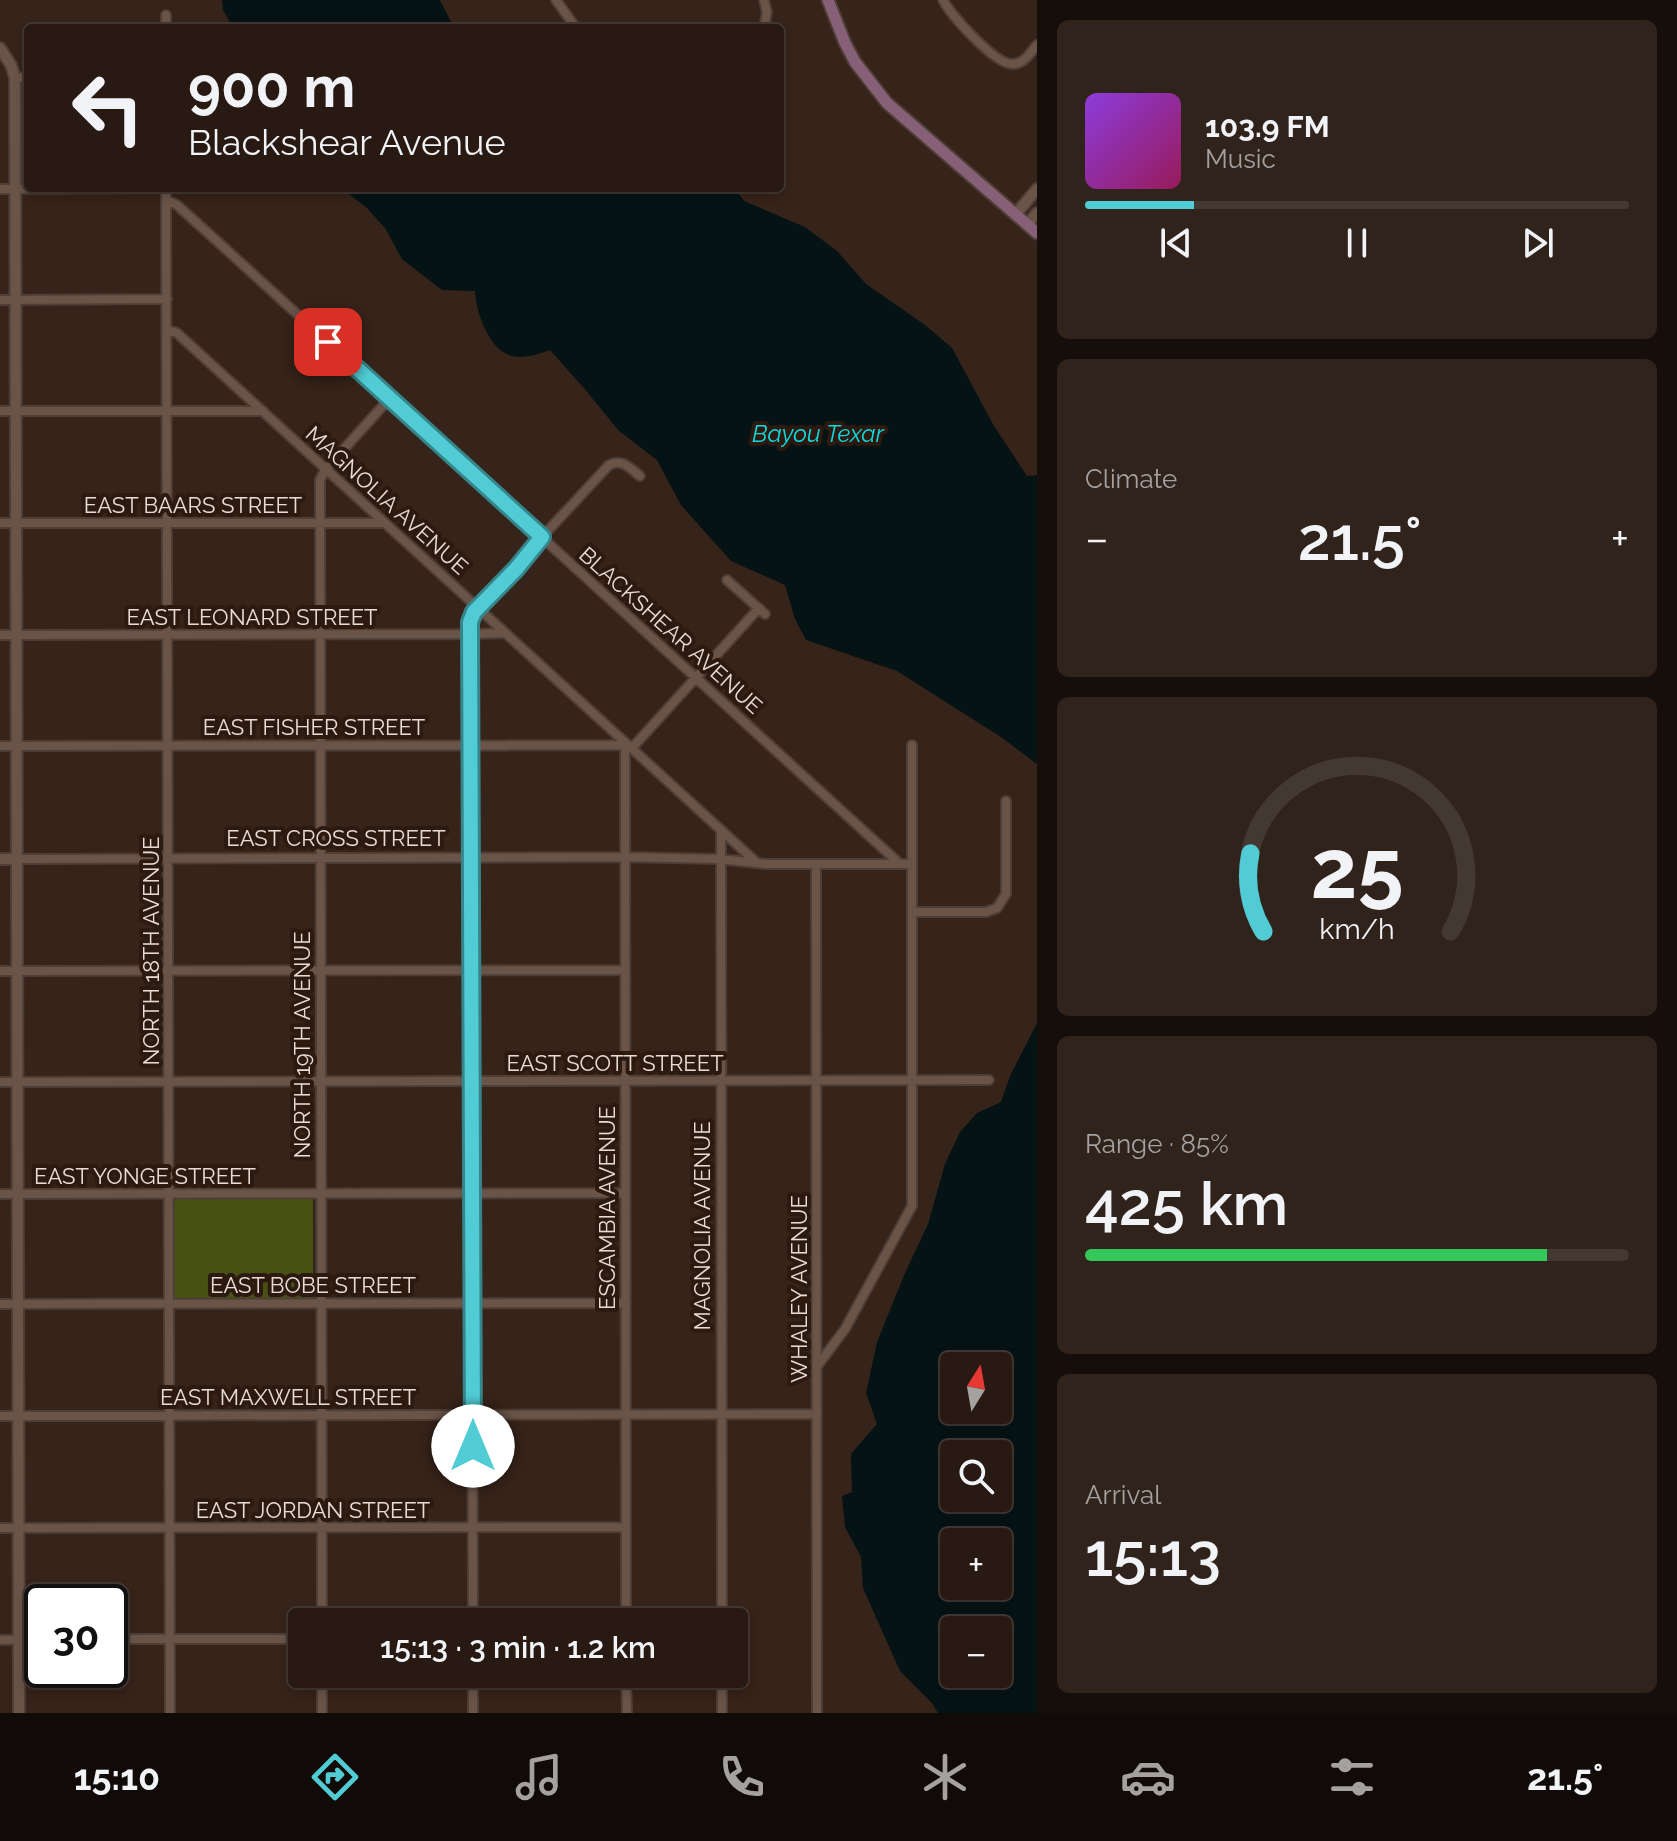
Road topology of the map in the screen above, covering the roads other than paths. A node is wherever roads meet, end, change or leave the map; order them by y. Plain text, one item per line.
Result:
1 (556, 0) edge
2 (764, 0) edge
3 (828, 0) edge
4 (943, 0) edge
5 (166, 15) dead end
6 (166, 24) edge
7 (573, 24) edge
8 (765, 24) edge
9 (1037, 45) edge
10 (0, 48) edge
11 (24, 77) edge
12 (15, 78) junction
13 (0, 189) edge
14 (15, 189) junction
15 (24, 189) edge
16 (1037, 189) edge
17 (166, 192) edge
18 (166, 200) junction
19 (1037, 213) edge
20 (1015, 215) junction
21 (1027, 225) junction
22 (1037, 233) edge
23 (167, 299) junction
24 (0, 300) edge
25 (16, 300) junction
26 (167, 330) junction
27 (390, 398) junction
28 (0, 411) edge
29 (16, 411) junction
30 (167, 411) junction
31 (263, 411) junction
32 (326, 469) junction
33 (640, 476) dead end
34 (0, 523) edge
35 (16, 523) junction
36 (167, 523) junction
37 (319, 523) junction
38 (385, 523) junction
39 (542, 537) junction
40 (727, 580) dead end
41 (478, 608) junction
42 (505, 633) junction
43 (319, 634) junction
44 (470, 634) junction
45 (0, 635) edge
46 (16, 635) junction
47 (168, 635) junction
48 (696, 677) junction
49 (168, 745) junction
50 (471, 745) junction
51 (912, 745) dead end
52 (0, 746) edge
53 (17, 746) junction
54 (320, 746) junction
55 (628, 746) junction
56 (1006, 801) dead end
57 (721, 830) junction
58 (471, 857) junction
59 (625, 857) junction
60 (169, 858) junction
61 (320, 858) junction
62 (0, 859) edge
63 (17, 859) junction
64 (720, 859) junction
65 (765, 864) junction
66 (900, 864) junction
67 (912, 864) junction
68 (816, 865) junction
69 (912, 912) junction
70 (625, 970) junction
71 (0, 971) edge
72 (17, 971) junction
73 (169, 971) junction
74 (320, 971) junction
75 (471, 971) junction
76 (721, 1080) junction
77 (816, 1080) junction
78 (913, 1080) junction
79 (989, 1080) dead end
80 (320, 1081) junction
81 (472, 1081) junction
82 (625, 1081) junction
83 (0, 1082) edge
84 (17, 1082) junction
85 (169, 1082) junction
86 (472, 1193) junction
87 (625, 1193) junction
88 (0, 1194) edge
89 (18, 1194) junction
90 (169, 1194) junction
91 (321, 1194) junction
92 (321, 1303) junction
93 (473, 1303) junction
94 (626, 1303) junction
95 (0, 1304) edge
96 (18, 1304) junction
97 (170, 1304) junction
98 (817, 1366) junction
99 (817, 1414) junction
100 (321, 1415) junction
101 (473, 1415) junction
102 (626, 1415) junction
103 (720, 1415) junction
104 (0, 1416) edge
105 (18, 1416) junction
106 (170, 1416) junction
107 (473, 1527) junction
108 (626, 1527) junction
109 (0, 1528) edge
110 (18, 1528) junction
111 (171, 1528) junction
112 (321, 1528) junction
113 (322, 1608) edge
114 (473, 1608) edge
115 (626, 1608) edge
116 (722, 1608) edge
117 (128, 1639) edge
118 (170, 1639) junction
119 (288, 1639) edge
120 (0, 1640) edge
121 (19, 1640) junction
122 (24, 1640) edge
123 (322, 1688) edge
124 (473, 1688) edge
125 (626, 1688) edge
126 (722, 1688) edge
127 (19, 1713) edge
128 (170, 1713) edge
129 (322, 1713) edge
130 (473, 1713) edge
131 (627, 1713) edge
132 (722, 1713) edge
133 (817, 1713) edge

1 - 7 street
2 - 8 street
3 - 20 main road
4 - 9 street
5 - 6 street
10 - 12 street
11 - 12 street
12 - 14 street
13 - 14 street
14 - 15 street
14 - 25 street
16 - 20 street
17 - 18 street, NORTH 18TH AVENUE
18 - 23 street, NORTH 18TH AVENUE
18 - 27 street, BLACKSHEAR AVENUE
19 - 21 street
20 - 21 main road
21 - 22 main road
23 - 25 street
23 - 26 street, NORTH 18TH AVENUE
24 - 25 street
25 - 29 street
26 - 30 street, NORTH 18TH AVENUE
26 - 31 street, MAGNOLIA AVENUE
27 - 32 street
27 - 39 street, BLACKSHEAR AVENUE
28 - 29 street
29 - 30 street
29 - 35 street
30 - 31 street
30 - 36 street, NORTH 18TH AVENUE
31 - 32 street, MAGNOLIA AVENUE
32 - 37 street, NORTH 19TH AVENUE
32 - 38 street, MAGNOLIA AVENUE
33 - 39 street
34 - 35 street, EAST BAARS STREET
35 - 36 street, EAST BAARS STREET
35 - 46 street
36 - 37 street, EAST BAARS STREET
36 - 47 street, NORTH 18TH AVENUE
37 - 38 street, EAST BAARS STREET
37 - 43 street, NORTH 19TH AVENUE
38 - 41 street, MAGNOLIA AVENUE
39 - 41 street
39 - 48 street, BLACKSHEAR AVENUE
40 - 48 street
41 - 42 street, MAGNOLIA AVENUE
41 - 44 street
42 - 44 street, EAST LEONARD STREET
42 - 55 street, MAGNOLIA AVENUE
43 - 44 street, EAST LEONARD STREET
43 - 47 street, EAST LEONARD STREET
43 - 54 street, NORTH 19TH AVENUE
44 - 50 street
45 - 46 street, EAST LEONARD STREET
46 - 47 street, EAST LEONARD STREET
46 - 53 street
47 - 49 street, NORTH 18TH AVENUE
48 - 55 street
48 - 66 street, BLACKSHEAR AVENUE
49 - 53 street, EAST FISHER STREET
49 - 54 street, EAST FISHER STREET
49 - 60 street, NORTH 18TH AVENUE
50 - 54 street, EAST FISHER STREET
50 - 55 street, EAST FISHER STREET
50 - 58 street
51 - 67 street
52 - 53 street, EAST FISHER STREET
53 - 63 street
54 - 61 street, NORTH 19TH AVENUE
55 - 57 street, MAGNOLIA AVENUE
55 - 59 street, ESCAMBIA AVENUE
56 - 69 street
57 - 64 street, MAGNOLIA AVENUE
57 - 65 street, MAGNOLIA AVENUE
58 - 59 street, EAST CROSS STREET
58 - 61 street, EAST CROSS STREET
58 - 75 street
59 - 64 street, EAST CROSS STREET
59 - 70 street, ESCAMBIA AVENUE
60 - 61 street, EAST CROSS STREET
60 - 63 street, EAST CROSS STREET
60 - 73 street, NORTH 18TH AVENUE
61 - 74 street, NORTH 19TH AVENUE
62 - 63 street, EAST CROSS STREET
63 - 72 street
64 - 65 street, EAST CROSS STREET
64 - 76 street, MAGNOLIA AVENUE
65 - 68 street, EAST CROSS STREET
66 - 67 street, EAST CROSS STREET
66 - 68 street, EAST CROSS STREET
67 - 69 street
68 - 77 street, WHALEY AVENUE
69 - 78 street
70 - 75 street
70 - 82 street, ESCAMBIA AVENUE
71 - 72 street
72 - 73 street
72 - 84 street
73 - 74 street
73 - 85 street, NORTH 18TH AVENUE
74 - 75 street
74 - 80 street, NORTH 19TH AVENUE
75 - 81 street
76 - 77 street, EAST SCOTT STREET
76 - 82 street, EAST SCOTT STREET
76 - 103 street, MAGNOLIA AVENUE
77 - 78 street, EAST SCOTT STREET
77 - 98 street, WHALEY AVENUE
78 - 79 street, EAST SCOTT STREET
78 - 98 street
80 - 81 street, EAST SCOTT STREET
80 - 85 street, EAST SCOTT STREET
80 - 91 street, NORTH 19TH AVENUE
81 - 82 street, EAST SCOTT STREET
81 - 86 street
82 - 87 street, ESCAMBIA AVENUE
83 - 84 street, EAST SCOTT STREET
84 - 85 street, EAST SCOTT STREET
84 - 89 street
85 - 90 street, NORTH 18TH AVENUE
86 - 87 street, EAST YONGE STREET
86 - 91 street, EAST YONGE STREET
86 - 93 street
87 - 94 street, ESCAMBIA AVENUE
88 - 89 street, EAST YONGE STREET
89 - 90 street, EAST YONGE STREET
89 - 96 street
90 - 91 street, EAST YONGE STREET
90 - 97 street, NORTH 18TH AVENUE
91 - 92 street, NORTH 19TH AVENUE
92 - 93 street, EAST BOBE STREET
92 - 97 street, EAST BOBE STREET
92 - 100 street, NORTH 19TH AVENUE
93 - 94 street, EAST BOBE STREET
93 - 101 street
94 - 102 street, ESCAMBIA AVENUE
95 - 96 street, EAST BOBE STREET
96 - 97 street, EAST BOBE STREET
96 - 105 street
97 - 106 street, NORTH 18TH AVENUE
98 - 99 street, WHALEY AVENUE
99 - 103 street, EAST MAXWELL STREET
99 - 133 street, WHALEY AVENUE
100 - 101 street, EAST MAXWELL STREET
100 - 106 street, EAST MAXWELL STREET
100 - 112 street, NORTH 19TH AVENUE
101 - 102 street, EAST MAXWELL STREET
101 - 107 street
102 - 103 street, EAST MAXWELL STREET
102 - 108 street, ESCAMBIA AVENUE
103 - 116 street, MAGNOLIA AVENUE
104 - 105 street, EAST MAXWELL STREET
105 - 106 street, EAST MAXWELL STREET
105 - 110 street
106 - 111 street, NORTH 18TH AVENUE
107 - 108 street, EAST JORDAN STREET
107 - 112 street, EAST JORDAN STREET
107 - 114 street
108 - 115 street, ESCAMBIA AVENUE
109 - 110 street, EAST JORDAN STREET
110 - 111 street, EAST JORDAN STREET
110 - 121 street
111 - 112 street, EAST JORDAN STREET
111 - 118 street, NORTH 18TH AVENUE
112 - 113 street, NORTH 19TH AVENUE
117 - 118 street
118 - 119 street
118 - 128 street, NORTH 18TH AVENUE
120 - 121 street
121 - 122 street
121 - 127 street
123 - 129 street
124 - 130 street
125 - 131 street
126 - 132 street

